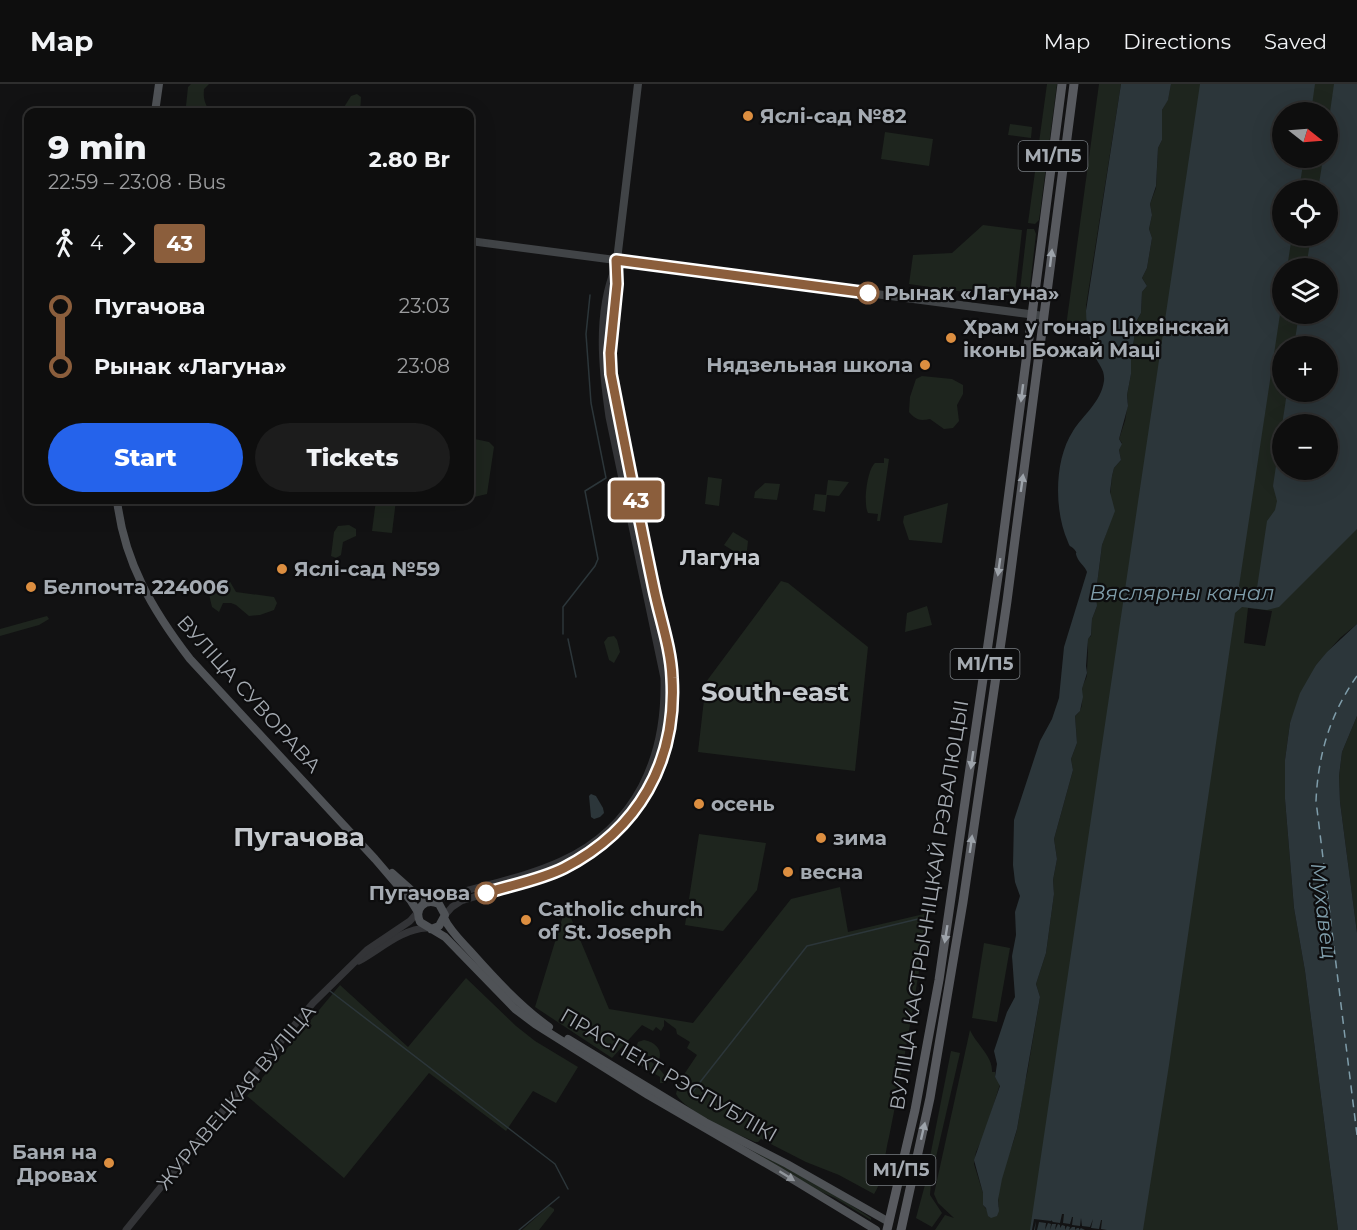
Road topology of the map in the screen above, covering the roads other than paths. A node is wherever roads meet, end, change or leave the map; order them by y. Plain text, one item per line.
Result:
1 (159, 84) edge
2 (638, 84) edge
3 (1062, 84) edge
4 (1074, 84) edge
5 (156, 108) edge
6 (474, 241) edge
7 (616, 263) junction
8 (1031, 314) junction
9 (1044, 316) junction
10 (624, 445) junction
11 (616, 447) junction
12 (118, 504) edge
13 (1007, 508) junction
14 (1018, 510) junction
15 (1002, 539) junction
16 (1014, 541) junction
17 (662, 627) junction
18 (653, 629) junction
19 (375, 859) junction
20 (955, 876) junction
21 (966, 878) junction
22 (951, 900) junction
23 (430, 901) junction
24 (963, 902) junction
25 (418, 913) junction
26 (444, 916) junction
27 (429, 928) junction
28 (349, 967) junction
29 (888, 1226) edge
30 (126, 1230) edge
31 (876, 1230) edge
32 (902, 1230) edge

1 - 5 main road
2 - 7 main road
3 - 8 highway, ВУЛІЦА КАСТРЫЧНІЦКАЙ РЭВАЛЮЦЫІ / М1/П5
9 -> 4 highway, ВУЛІЦА КАСТРЫЧНІЦКАЙ РЭВАЛЮЦЫІ / М1/П5
6 - 7 main road
7 - 8 main road
7 - 10 street
7 - 11 street
8 - 9 main road
8 -> 13 highway, ВУЛІЦА КАСТРЫЧНІЦКАЙ РЭВАЛЮЦЫІ / М1/П5
14 -> 9 highway, ВУЛІЦА КАСТРЫЧНІЦКАЙ РЭВАЛЮЦЫІ / М1/П5
10 - 11 street
10 - 17 street
11 - 18 street
12 - 19 main road, ВУЛІЦА СУВОРАВА
13 - 14 highway
13 - 15 highway, ВУЛІЦА КАСТРЫЧНІЦКАЙ РЭВАЛЮЦЫІ / М1/П5
14 - 16 highway, ВУЛІЦА КАСТРЫЧНІЦКАЙ РЭВАЛЮЦЫІ / М1/П5
15 - 16 highway
15 -> 20 highway, ВУЛІЦА КАСТРЫЧНІЦКАЙ РЭВАЛЮЦЫІ / М1/П5
21 -> 16 highway, ВУЛІЦА КАСТРЫЧНІЦКАЙ РЭВАЛЮЦЫІ / М1/П5
17 - 18 street
17 - 26 street
18 - 23 street
19 - 23 main road, ВУЛІЦА СУВОРАВА
19 - 25 main road, ВУЛІЦА СУВОРАВА
20 - 21 highway
20 - 22 highway, ВУЛІЦА КАСТРЫЧНІЦКАЙ РЭВАЛЮЦЫІ / М1/П5
21 - 24 highway, ВУЛІЦА КАСТРЫЧНІЦКАЙ РЭВАЛЮЦЫІ / М1/П5
22 - 24 highway
22 -> 29 highway, ВУЛІЦА КАСТРЫЧНІЦКАЙ РЭВАЛЮЦЫІ / М1/П5
23 - 25 main road
23 - 26 main road, ПРАСПЕКТ РЭСПУБЛІКІ
32 -> 24 highway, ВУЛІЦА КАСТРЫЧНІЦКАЙ РЭВАЛЮЦЫІ / М1/П5
25 - 27 main road, ПРАСПЕКТ РЭСПУБЛІКІ
25 - 28 street, ЖУРАВЕЦКАЯ ВУЛІЦА
26 - 27 main road
26 - 29 main road, ПРАСПЕКТ РЭСПУБЛІКІ
27 - 28 street, ЖУРАВЕЦКАЯ ВУЛІЦА
27 -> 31 main road, ПРАСПЕКТ РЭСПУБЛІКІ
28 - 30 street, ЖУРАВЕЦКАЯ ВУЛІЦА
29 - 32 highway, ПРАСПЕКТ РЭСПУБЛІКІ

